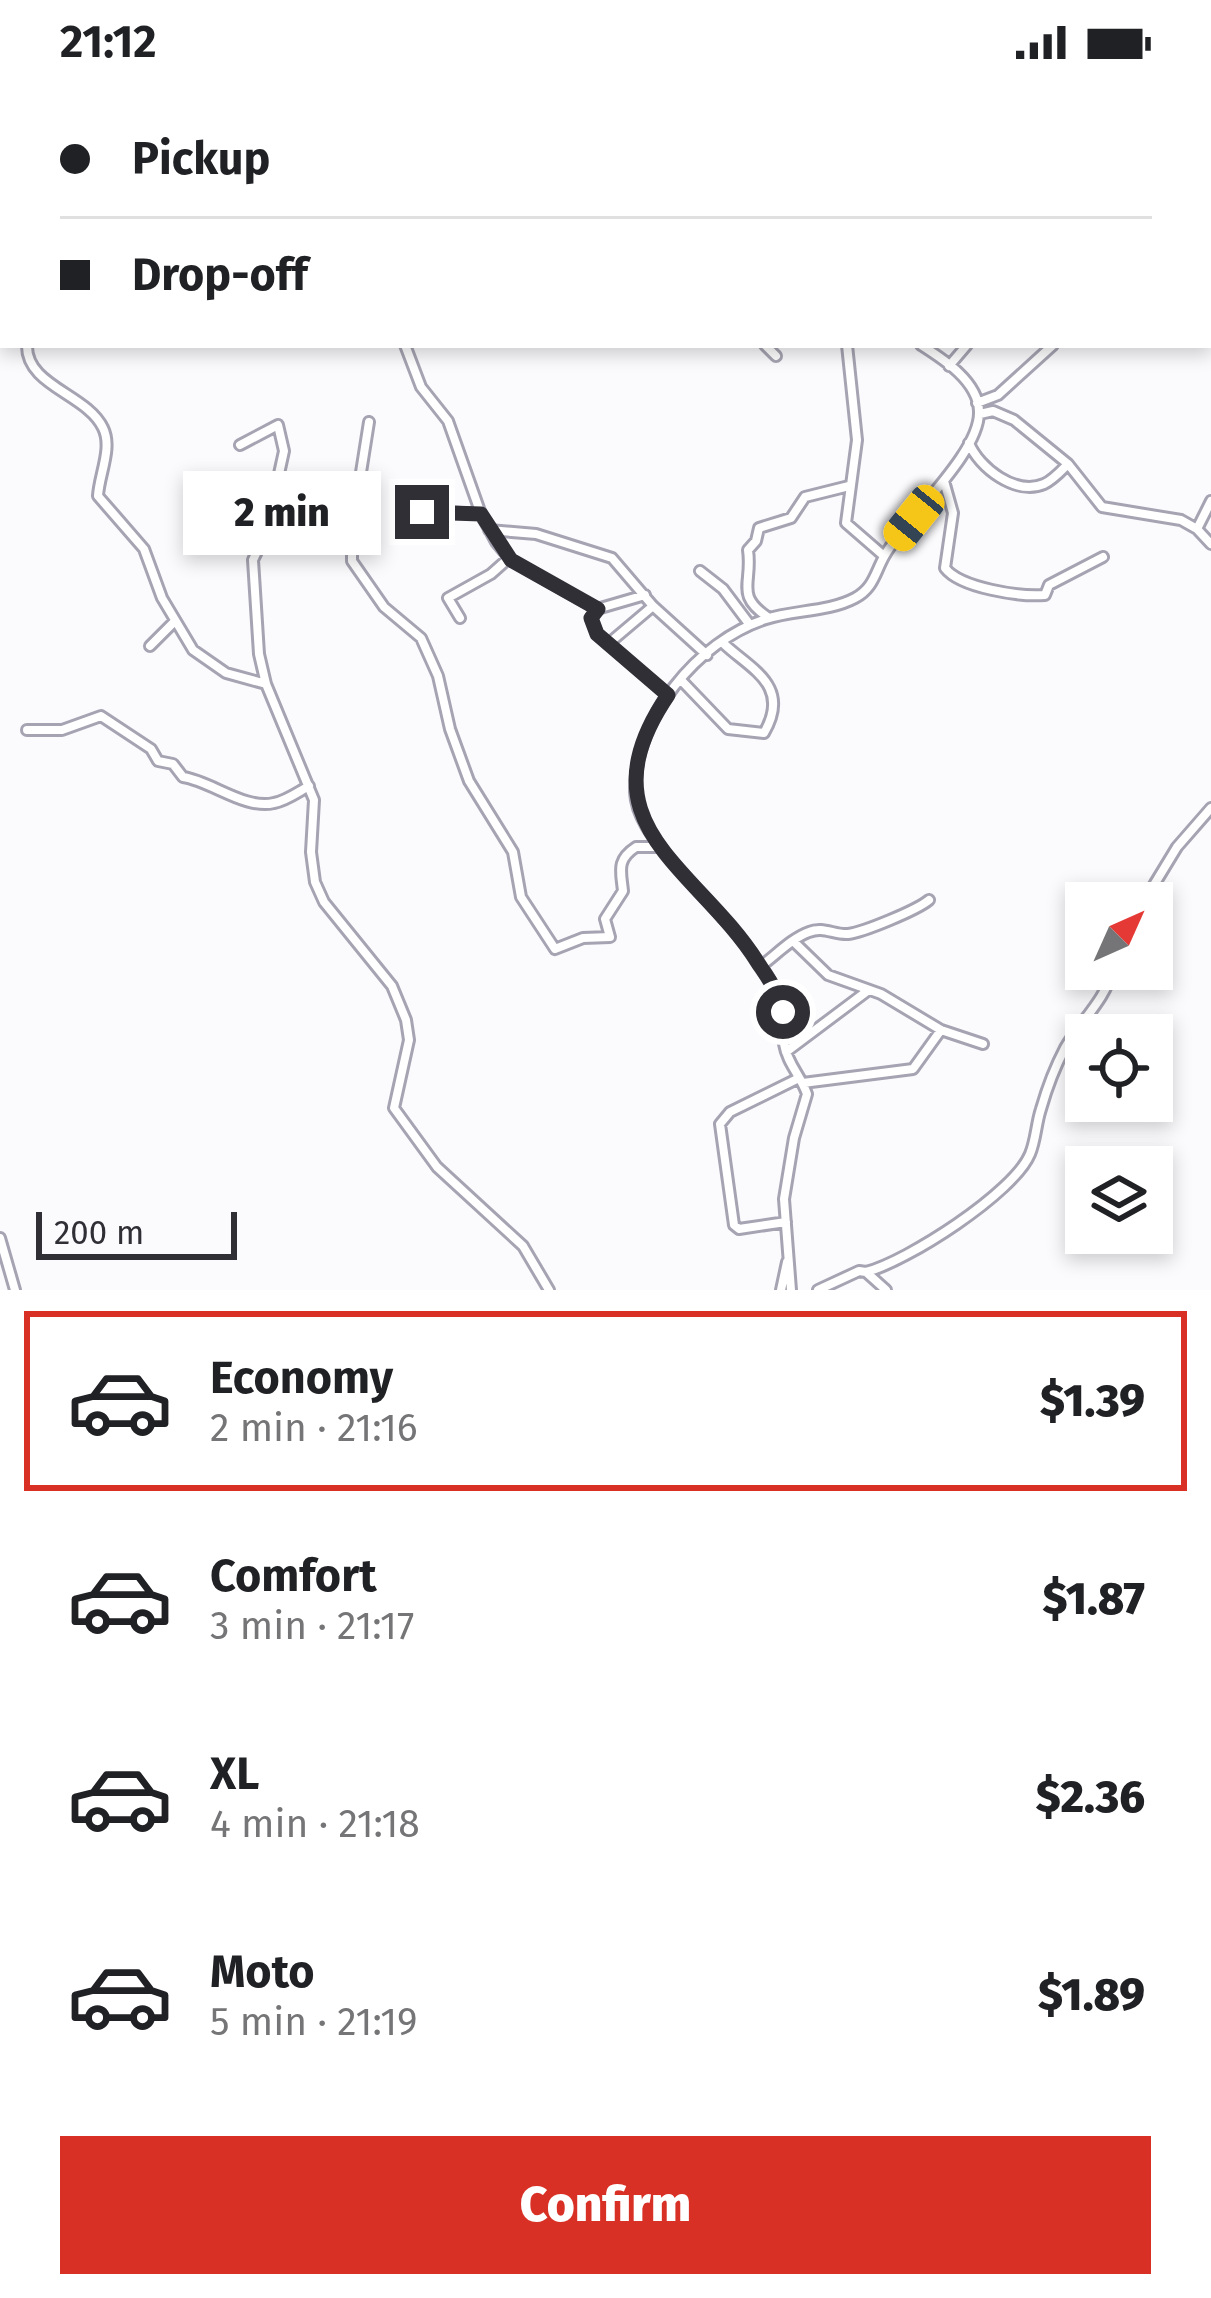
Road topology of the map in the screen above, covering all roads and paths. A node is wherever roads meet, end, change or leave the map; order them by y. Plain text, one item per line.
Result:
1 (28, 348) edge
2 (406, 348) edge
3 (768, 348) edge
4 (848, 348) edge
5 (924, 348) edge
6 (965, 348) edge
7 (1050, 348) edge
8 (776, 356) dead end
9 (949, 366) junction
10 (977, 403) junction
11 (980, 414) junction
12 (369, 422) dead end
13 (969, 442) junction
14 (240, 445) dead end
15 (1068, 464) junction
16 (944, 480) junction
17 (850, 485) junction
18 (1211, 501) edge
19 (481, 514) junction
20 (1197, 529) junction
21 (403, 530) dead end
22 (489, 530) junction
23 (1211, 544) edge
24 (884, 556) junction
25 (1103, 557) dead end
26 (509, 558) junction
27 (700, 571) dead end
28 (645, 595) junction
29 (653, 606) junction
30 (598, 609) junction
31 (460, 618) dead end
32 (769, 618) junction
33 (174, 622) junction
34 (750, 625) junction
35 (722, 643) junction
36 (608, 644) junction
37 (150, 646) dead end
38 (707, 655) junction
39 (682, 680) junction
40 (266, 684) junction
41 (668, 695) junction
42 (27, 730) dead end
43 (309, 786) junction
44 (1211, 808) edge
45 (660, 847) junction
46 (1156, 882) edge
47 (929, 900) dead end
48 (794, 941) junction
49 (760, 966) junction
50 (1105, 990) edge
51 (867, 991) junction
52 (941, 1030) junction
53 (982, 1044) dead end
54 (786, 1052) junction
55 (801, 1081) junction
56 (786, 1222) junction
57 (0, 1238) edge
58 (788, 1258) junction
59 (866, 1272) junction
60 (15, 1290) edge
61 (549, 1290) edge
62 (781, 1290) edge
63 (791, 1290) edge
64 (818, 1290) edge
65 (886, 1290) edge

1 - 33 street
2 - 19 street
3 - 8 street
4 - 17 street
5 - 9 street
6 - 9 street
7 - 10 street
9 - 10 street
10 - 11 street
11 - 13 street
11 - 15 street
12 - 45 street
13 - 15 street
13 - 16 street
14 - 40 street
15 - 20 street
16 - 24 street
16 - 25 street
17 - 24 street
17 - 32 street
18 - 20 street
19 - 21 street
19 - 22 street
20 - 23 street
22 - 26 street
22 - 28 street
24 - 32 street
26 - 30 street
26 - 31 street
27 - 34 street
28 - 29 street
28 - 30 street
29 - 36 street
29 - 38 street
30 - 36 street
32 - 34 street
33 - 37 street
33 - 40 street
34 - 35 street
35 - 38 street
35 - 39 street
36 - 41 street
38 - 39 street
39 - 41 street
40 - 43 street
41 - 45 street
42 - 43 street
43 - 61 street
44 - 46 street
45 - 49 street
47 - 48 street
48 - 49 street
48 - 51 street
49 - 54 street
50 - 59 street
51 - 52 street
51 - 54 street
52 - 53 street
52 - 55 street
54 - 55 street
55 - 56 street
55 - 56 street
56 - 58 street
57 - 60 street
58 - 62 street
58 - 63 street
59 - 64 street
59 - 65 street

